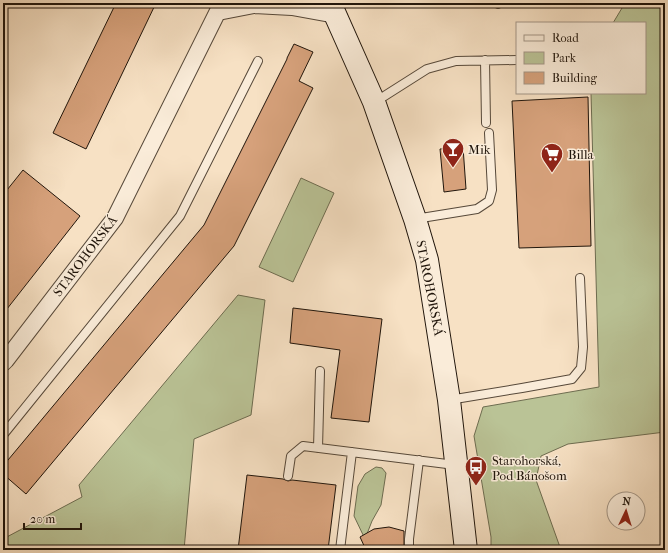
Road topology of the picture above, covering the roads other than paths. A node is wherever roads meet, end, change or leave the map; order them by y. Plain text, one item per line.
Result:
1 (220, 7) edge
2 (333, 9) edge
3 (485, 60) junction
4 (516, 60) edge
5 (258, 61) dead end
6 (374, 102) junction
7 (486, 123) dead end
8 (489, 133) dead end
9 (415, 219) junction
10 (580, 278) dead end
11 (3, 363) edge
12 (320, 371) dead end
13 (448, 400) junction
14 (3, 435) edge
15 (318, 448) junction
16 (352, 452) junction
17 (419, 460) junction
18 (456, 465) junction
19 (288, 476) dead end
20 (340, 550) edge
21 (409, 550) edge
22 (466, 550) edge

1 - 2 street, STAROHORSKÁ
1 - 11 street, STAROHORSKÁ
2 - 6 street, STAROHORSKÁ
3 - 4 lane
3 - 6 lane
3 - 7 lane
5 - 14 lane
6 - 9 street, STAROHORSKÁ
8 - 9 lane
9 - 13 street, STAROHORSKÁ
10 - 13 lane
12 - 15 lane
13 - 18 street, STAROHORSKÁ
15 - 16 lane
15 - 19 lane
16 - 17 lane
16 - 20 lane
17 - 18 lane
17 - 21 lane
18 - 22 street, STAROHORSKÁ

